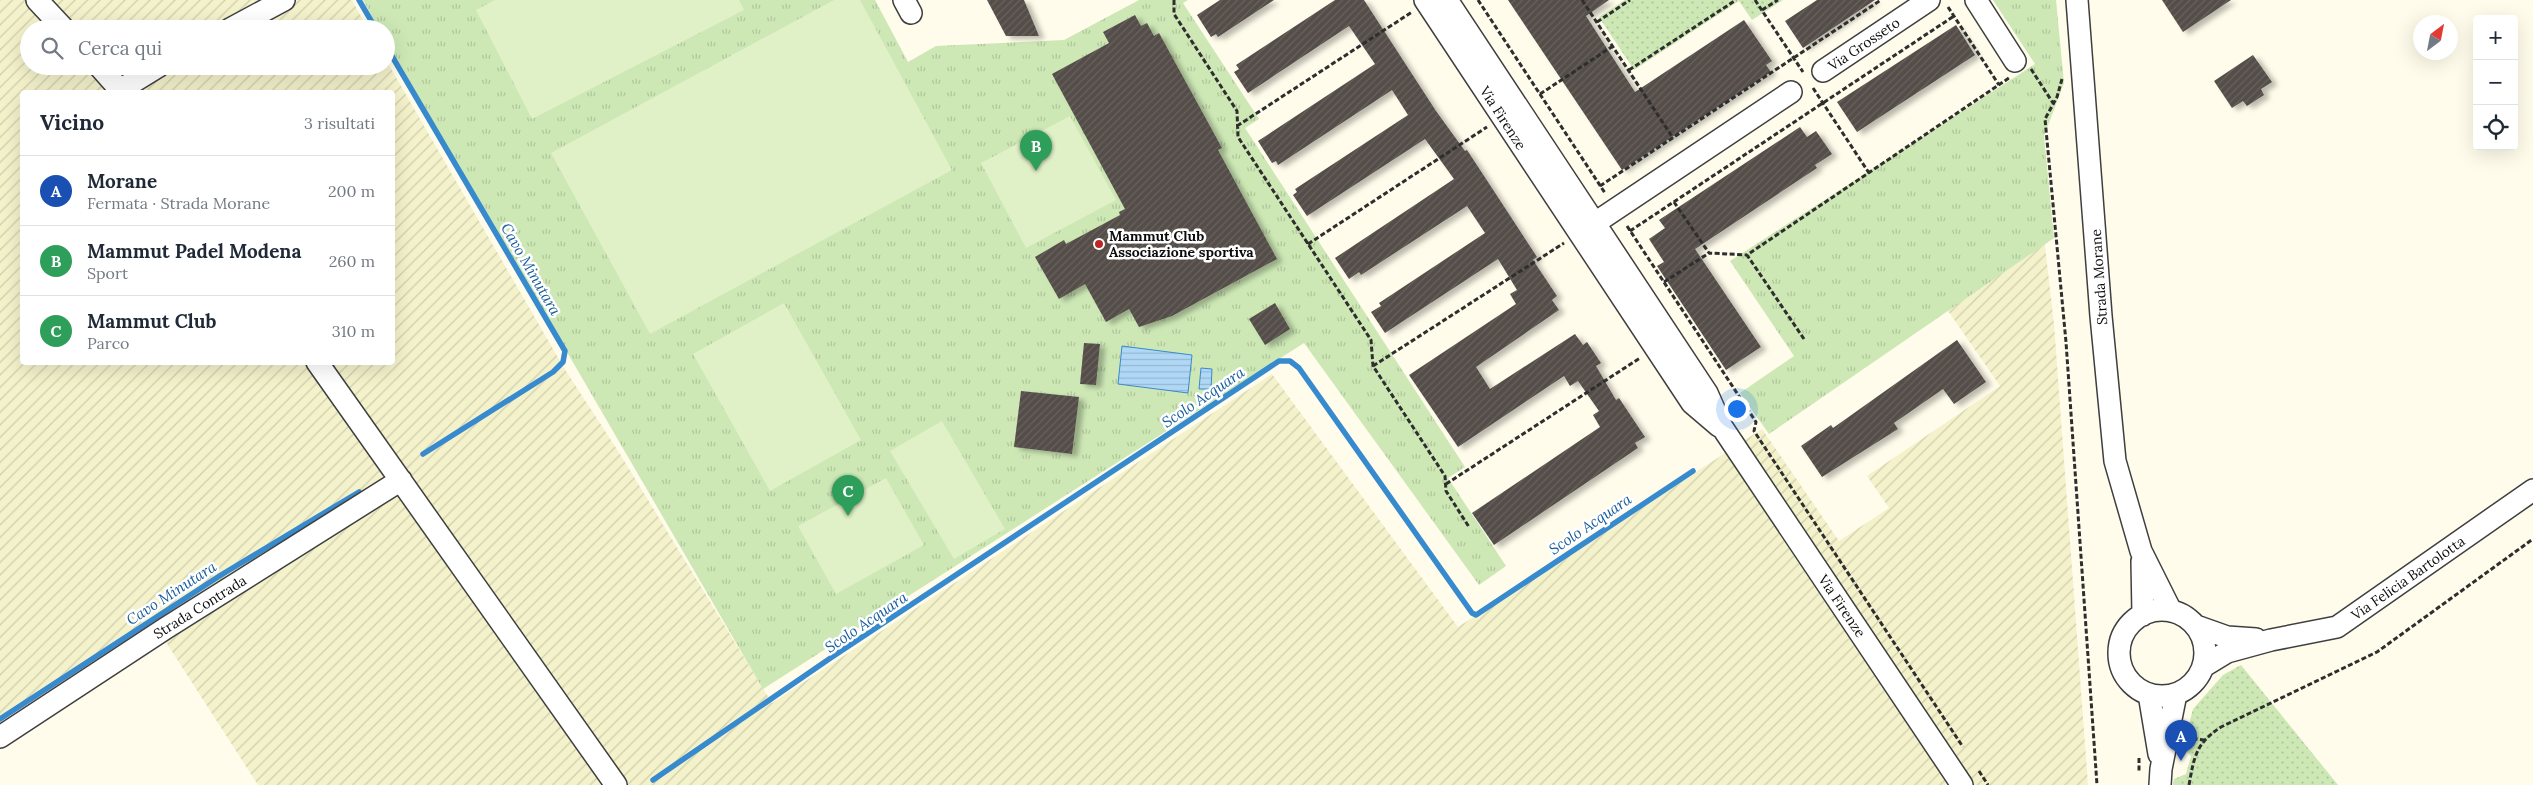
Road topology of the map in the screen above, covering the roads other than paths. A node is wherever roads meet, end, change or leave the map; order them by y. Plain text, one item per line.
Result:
1 (37, 0) edge
2 (284, 0) edge
3 (1930, 0) edge
4 (1976, 0) edge
5 (2077, 0) edge
6 (1432, 1) edge
7 (56, 20) edge
8 (247, 20) edge
9 (2020, 64) road end
10 (1822, 71) dead end
11 (107, 75) edge
12 (145, 75) edge
13 (120, 90) edge
14 (123, 90) edge
15 (1791, 92) dead end
16 (1587, 228) junction
17 (319, 365) edge
18 (1722, 427) junction
19 (401, 480) junction
20 (2533, 490) edge
21 (2141, 551) junction
22 (2171, 611) junction
23 (2143, 615) junction
24 (2196, 626) junction
25 (2271, 640) junction
26 (2204, 666) junction
27 (2149, 694) junction
28 (2176, 694) junction
29 (0, 737) edge
30 (2161, 777) edge
31 (616, 785) edge
32 (1962, 785) edge

1 - 7 street
2 - 8 street
3 - 10 street, Via Grosseto
4 - 9 street
5 - 21 street, Strada Morane
6 - 16 street, Via Firenze
6 - 16 street, Via Firenze
11 - 13 street
12 - 14 street
15 - 16 street
16 - 18 street, Via Firenze
16 - 18 street, Via Firenze
17 - 19 street
18 - 32 street, Via Firenze
19 - 29 street, Strada Contrada
19 - 31 street
20 - 25 street, Via Felicia Bartolotta
21 - 22 street, Strada Morane
21 - 23 street, Strada Morane
22 - 23 street
22 - 24 street
23 - 27 street
24 - 25 street, Via Felicia Bartolotta
24 - 26 street
25 - 26 street, Via Felicia Bartolotta
26 - 28 street
27 - 28 street
27 - 30 street
28 - 30 street

